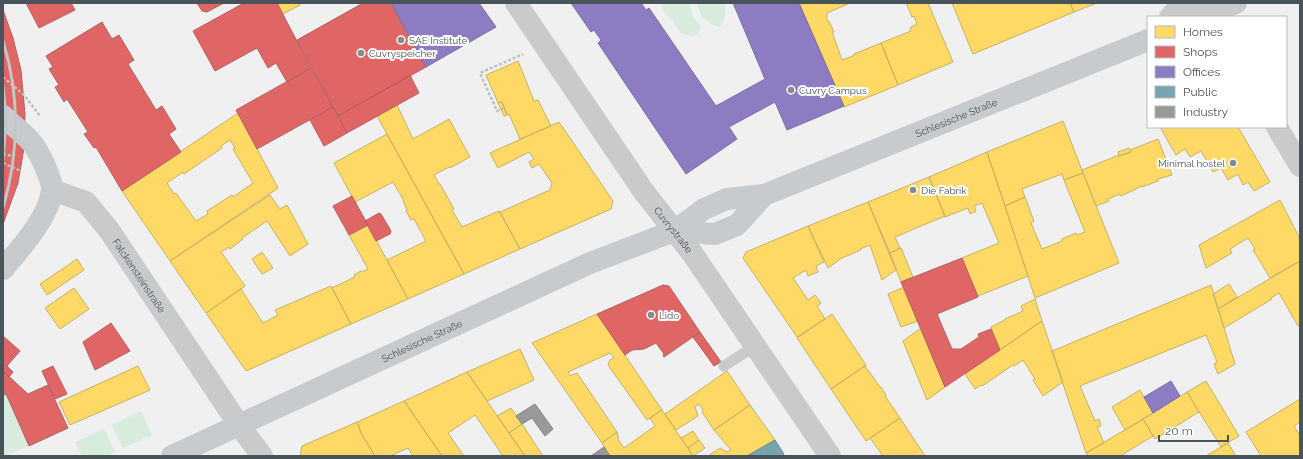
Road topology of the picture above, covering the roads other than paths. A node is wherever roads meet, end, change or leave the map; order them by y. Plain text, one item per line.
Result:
1 (516, 3) edge
2 (1236, 3) edge
3 (1216, 15) edge
4 (1171, 16) edge
5 (1147, 40) edge
6 (3, 116) edge
7 (1278, 128) edge
8 (1300, 166) edge
9 (52, 190) junction
10 (674, 231) junction
11 (3, 268) edge
12 (755, 346) junction
13 (724, 366) dead end
14 (240, 425) junction
15 (172, 456) edge
16 (262, 456) edge
17 (830, 456) edge

1 - 10 street, Cuvrystraße
2 - 3 main road
3 - 4 main road
5 - 10 main road, Schlesische Straße
6 - 9 main road
7 - 8 street
9 - 11 main road
9 - 14 street, Falckensteinstraße
10 - 12 street, Cuvrystraße
10 - 14 main road, Schlesische Straße
12 - 13 lane
12 - 17 street, Cuvrystraße
14 - 15 main road, Schlesische Straße
14 - 16 street, Falckensteinstraße

